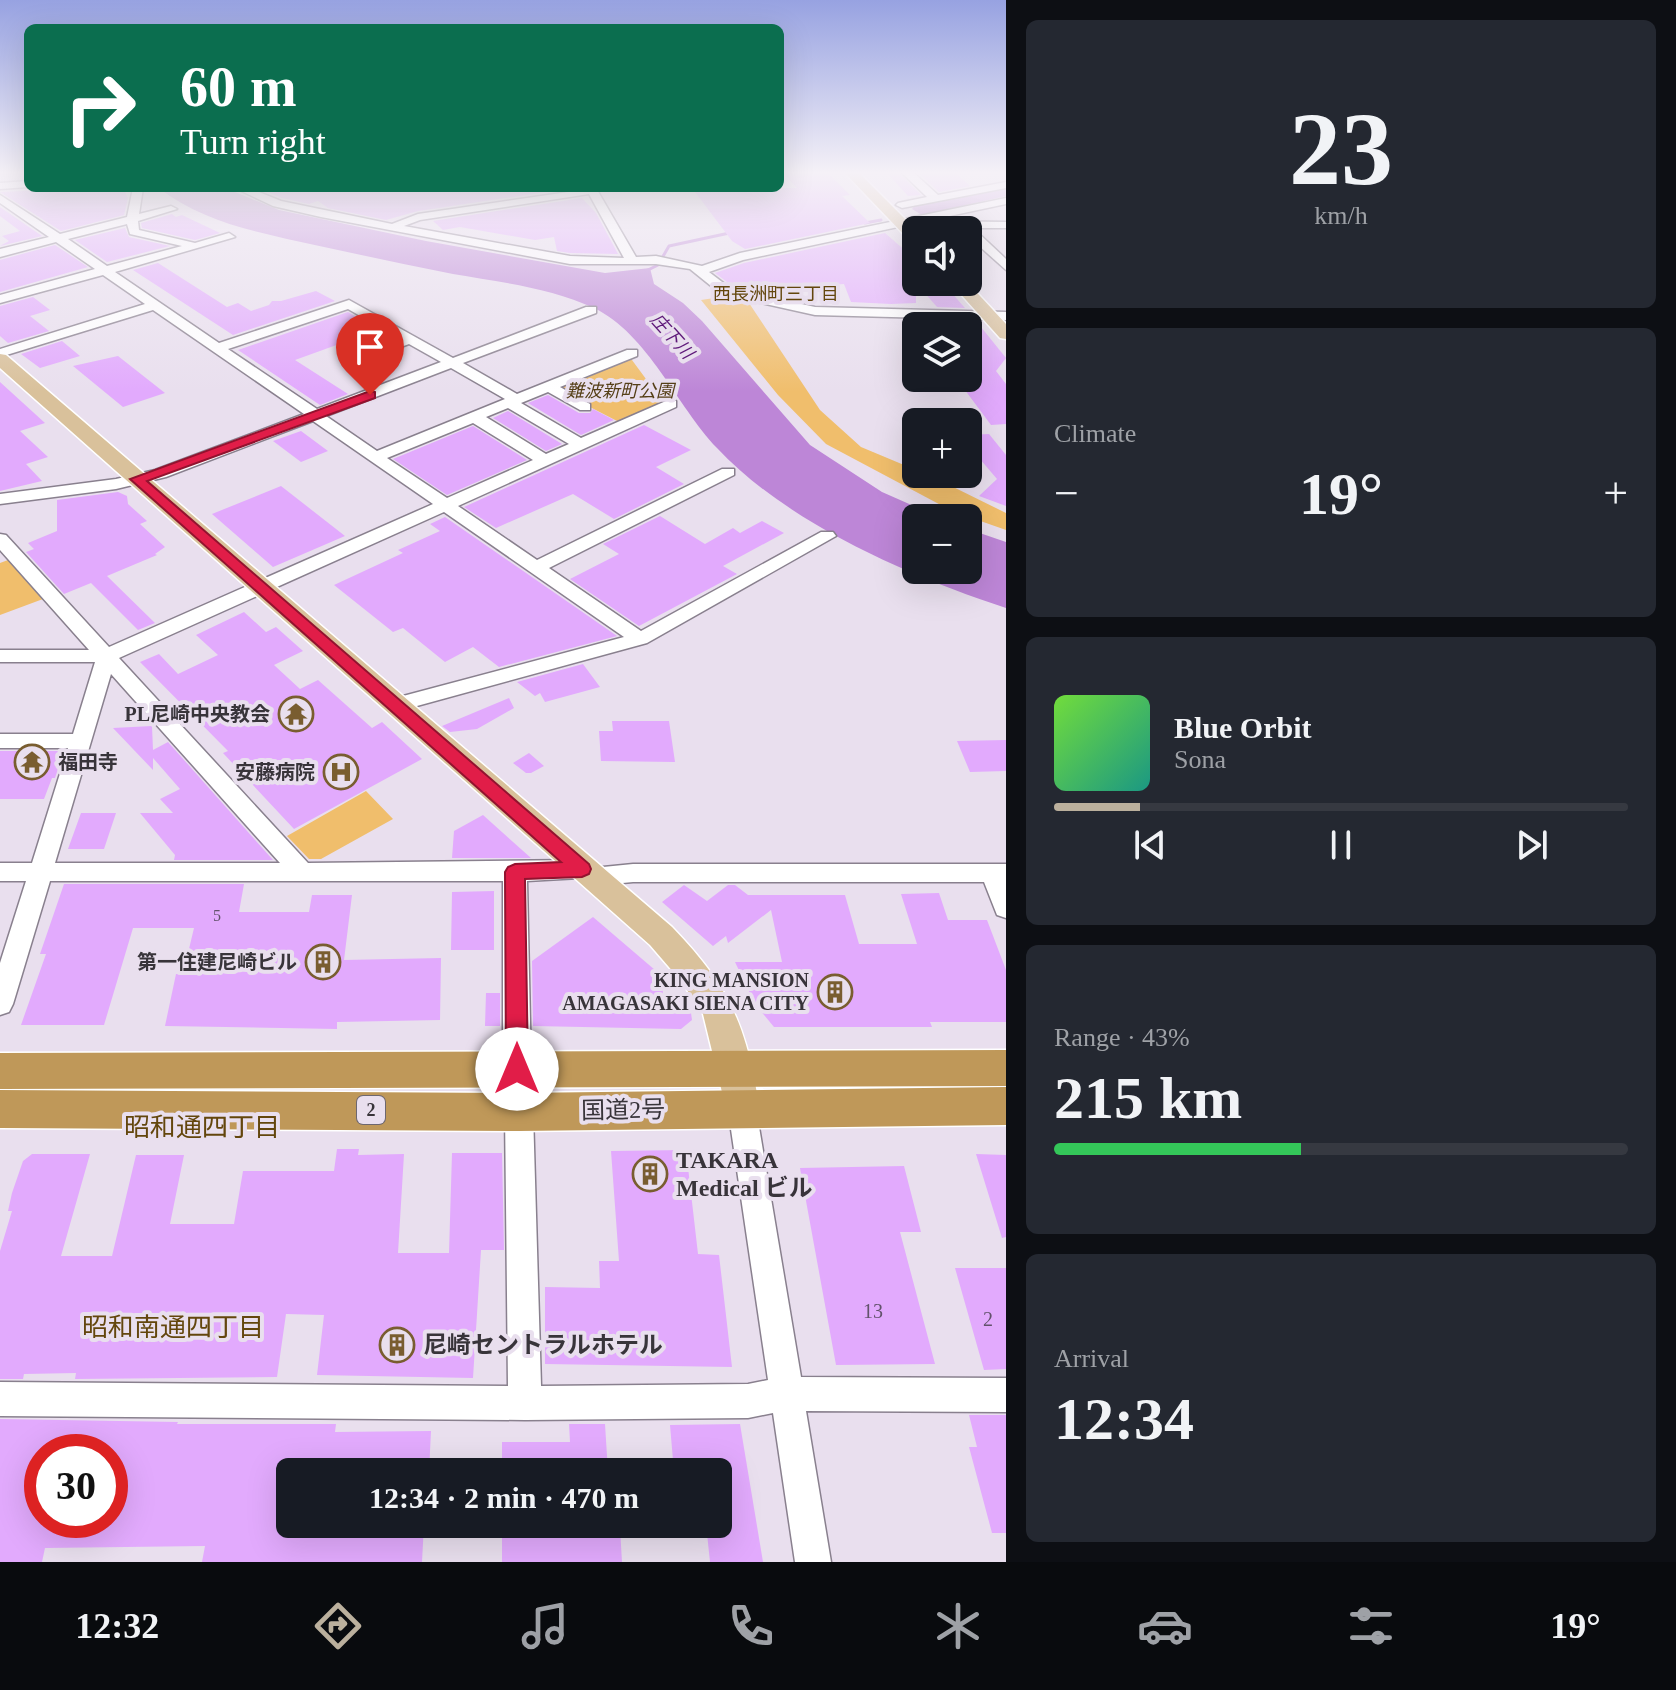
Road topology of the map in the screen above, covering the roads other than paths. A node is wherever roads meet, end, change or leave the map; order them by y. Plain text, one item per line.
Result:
1 (27, 246) edge
2 (69, 246) edge
3 (191, 246) edge
4 (497, 246) edge
5 (623, 246) edge
6 (793, 246) edge
7 (984, 246) edge
8 (0, 253) edge
9 (631, 260) junction
10 (1006, 266) edge
11 (104, 270) junction
12 (703, 270) junction
13 (982, 289) edge
14 (977, 296) edge
15 (0, 299) edge
16 (155, 305) junction
17 (591, 310) dead end
18 (1001, 314) edge
19 (1006, 334) edge
20 (411, 339) junction
21 (217, 348) junction
22 (632, 353) dead end
23 (366, 355) dead end
24 (0, 356) edge
25 (454, 363) junction
26 (549, 387) junction
27 (513, 401) junction
28 (671, 404) dead end
29 (458, 405) dead end
30 (585, 407) dead end
31 (315, 416) junction
32 (475, 417) junction
33 (580, 444) junction
34 (375, 457) junction
35 (544, 460) junction
36 (728, 472) dead end
37 (137, 479) junction
38 (0, 499) edge
39 (444, 504) junction
40 (827, 536) dead end
41 (0, 539) edge
42 (536, 567) junction
43 (261, 587) junction
44 (640, 639) junction
45 (0, 656) edge
46 (107, 656) junction
47 (395, 705) junction
48 (0, 741) edge
49 (81, 741) junction
50 (301, 871) junction
51 (0, 872) edge
52 (40, 872) junction
53 (515, 872) junction
54 (586, 873) junction
55 (999, 873) edge
56 (1006, 908) edge
57 (0, 1004) edge
58 (1006, 1068) edge
59 (517, 1069) junction
60 (733, 1070) junction
61 (0, 1071) edge
62 (1006, 1106) edge
63 (742, 1109) junction
64 (0, 1110) edge
65 (519, 1112) junction
66 (785, 1394) junction
67 (1006, 1395) edge
68 (0, 1399) edge
69 (525, 1403) junction
70 (813, 1562) edge

1 - 8 street
2 - 11 street
3 - 11 street
4 - 9 street
5 - 9 street
6 - 12 street
7 - 10 street
9 - 12 street
11 - 15 street
11 - 16 street
12 - 18 street
13 - 18 main road
14 - 18 main road
16 - 21 street
16 - 24 street
17 - 25 street
18 - 19 main road
20 - 21 street
20 - 23 street
20 - 25 street
21 - 31 street
22 - 26 street
24 - 37 main road
25 - 27 street
25 - 31 street
26 - 27 street
26 - 30 street
27 - 32 street
27 - 33 street
28 - 33 street
29 - 32 street
31 - 34 street
31 - 37 street
32 - 34 street
32 - 35 street
33 - 35 street
34 - 39 street
35 - 39 street
36 - 42 street
37 - 38 street
37 - 43 main road
39 - 42 street
39 - 43 street
40 - 44 street
41 - 46 street
42 - 44 street
43 - 46 street
43 - 47 main road
44 - 47 street
45 - 46 street
46 - 49 street
46 - 50 street
47 - 54 main road
48 - 49 street
49 - 52 street
50 - 52 street
50 - 53 street
51 - 52 street
52 - 57 street
53 - 54 street
53 - 59 street
54 - 55 street
54 - 60 main road
55 - 56 street
58 - 60 highway, 国道2号 / 2
59 - 60 highway, 国道2号 / 2
59 - 61 highway, 国道2号 / 2
60 - 63 main road
62 - 63 highway, 国道2号 / 2
63 - 65 highway, 国道2号 / 2
63 - 66 street
64 - 65 highway, 国道2号 / 2
65 - 69 street
66 - 67 street
66 - 69 street
66 - 70 street
68 - 69 street

